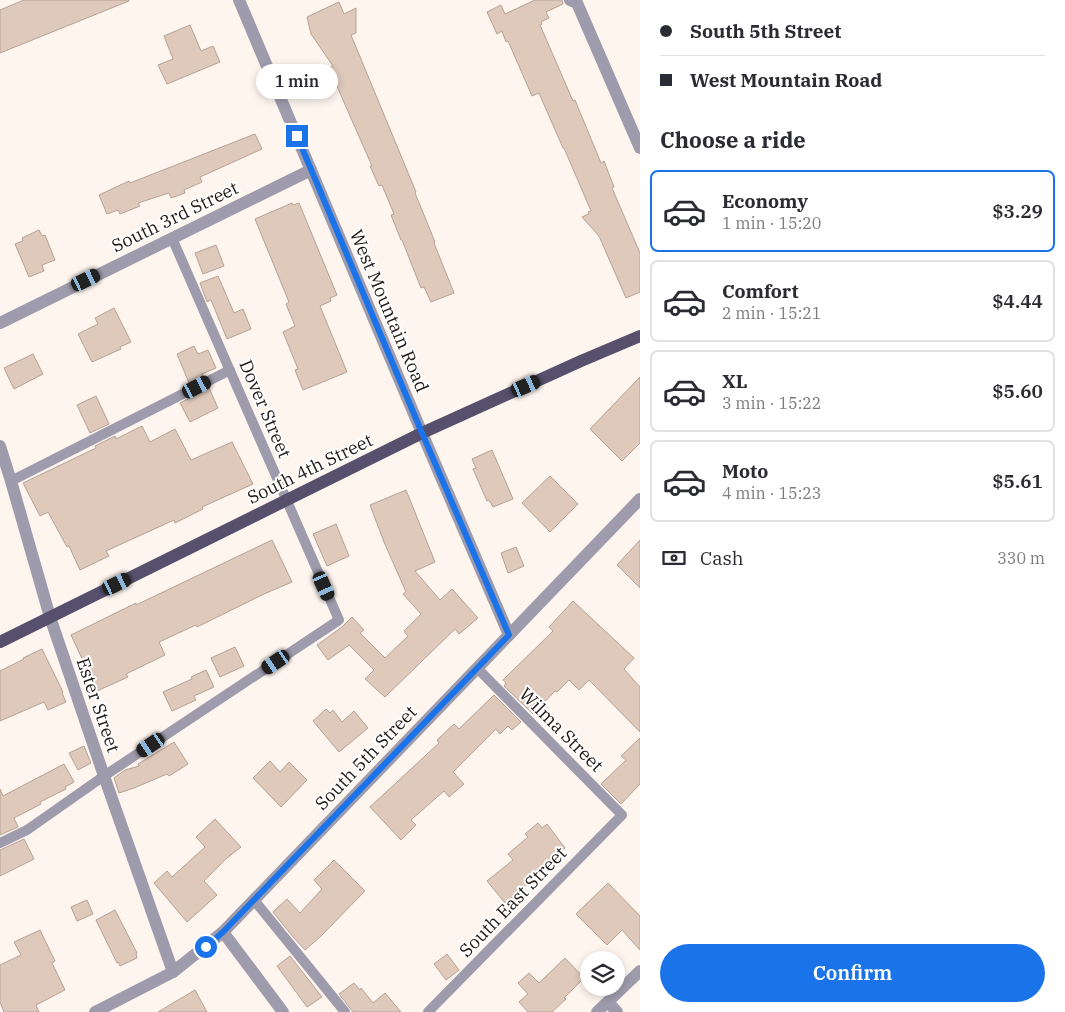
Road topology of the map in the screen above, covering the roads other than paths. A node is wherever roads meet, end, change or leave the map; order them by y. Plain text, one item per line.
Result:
1 (239, 0) edge
2 (574, 1) edge
3 (640, 148) edge
4 (311, 170) junction
5 (172, 238) junction
6 (0, 323) edge
7 (640, 336) edge
8 (230, 370) junction
9 (422, 433) junction
10 (1, 450) edge
11 (11, 481) junction
12 (640, 499) edge
13 (286, 500) junction
14 (50, 617) junction
15 (509, 635) junction
16 (0, 642) edge
17 (477, 668) junction
18 (104, 776) junction
19 (622, 815) joint
20 (0, 843) edge
21 (254, 900) junction
22 (223, 932) junction
23 (640, 971) edge
24 (173, 972) junction
25 (608, 1002) junction
26 (96, 1012) edge
27 (283, 1012) edge
28 (345, 1012) edge
29 (428, 1012) edge
30 (597, 1012) edge
31 (617, 1012) edge

1 - 4 street, West Mountain Road
2 - 3 street
4 - 5 street, South 3rd Street
4 - 9 street, West Mountain Road
5 - 6 street, South 3rd Street
5 - 8 lane, Dover Street
7 - 9 main road, South 4th Street
8 - 11 lane
8 - 13 lane, Dover Street
9 - 13 main road, South 4th Street
9 - 15 street, West Mountain Road
10 - 11 street, Ester Street
11 - 14 street, Ester Street
12 - 15 street, South 5th Street
13 - 14 main road, South 4th Street
13 - 18 lane, Dover Street
14 - 16 main road, South 4th Street
14 - 18 street, Ester Street
15 - 17 street, South 5th Street
17 - 19 lane, Wilma Street
17 - 21 street, South 5th Street
18 - 20 lane
18 - 24 street, Ester Street
19 - 29 lane, South East Street
21 - 22 street, South 5th Street
21 - 28 lane
22 - 24 street, South 5th Street
22 - 27 street
23 - 25 street
24 - 26 street, South 5th Street
25 - 30 street
25 - 31 street

